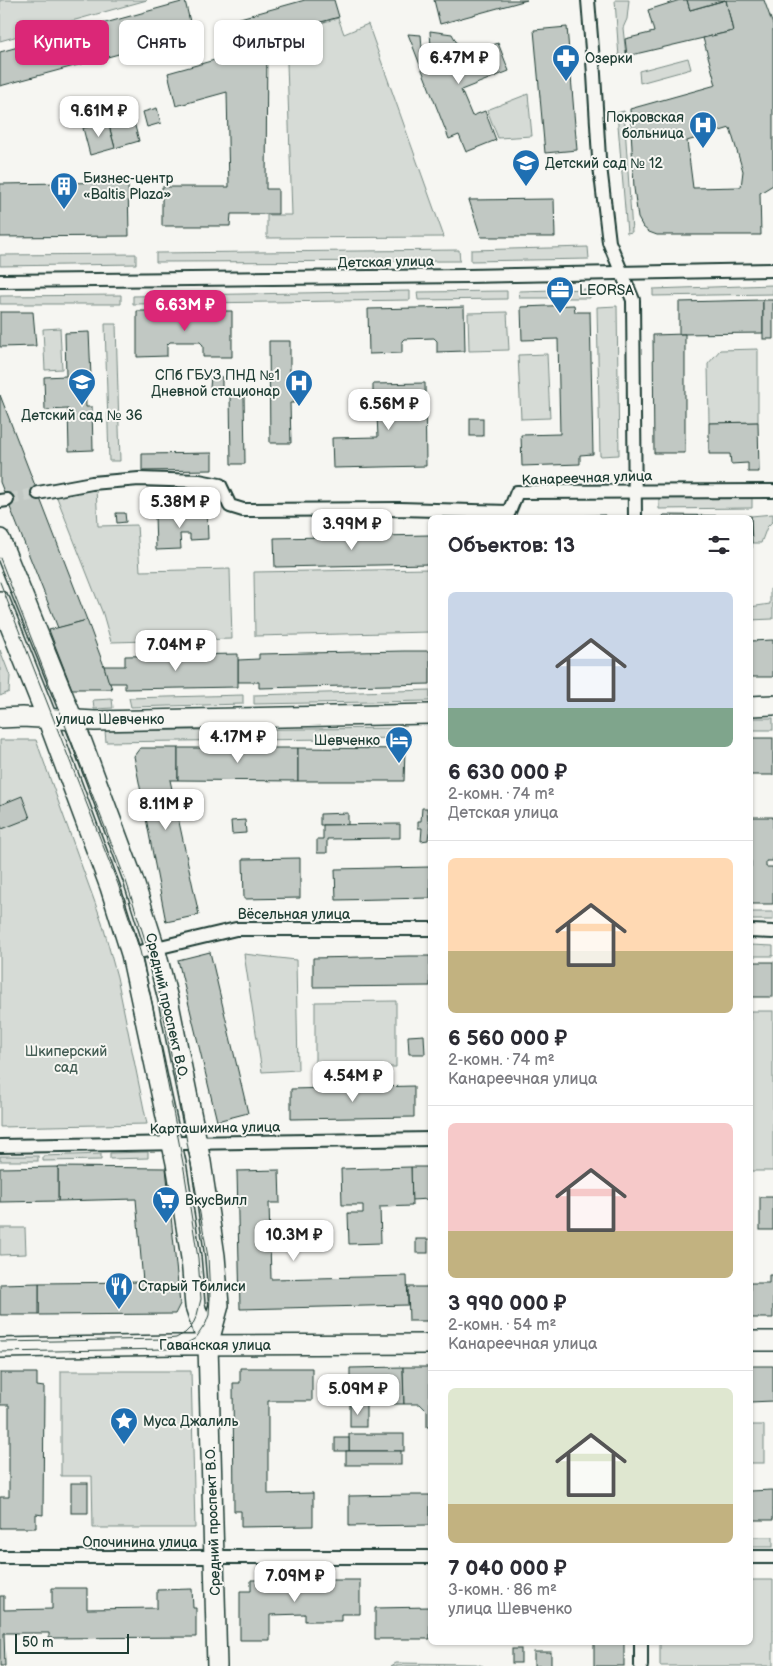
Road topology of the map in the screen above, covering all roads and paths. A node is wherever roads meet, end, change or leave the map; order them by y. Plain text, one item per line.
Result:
1 (588, 0) edge
2 (773, 270) edge
3 (622, 273) junction
4 (0, 280) edge
5 (773, 490) edge
6 (635, 491) junction
7 (38, 493) tunnel mouth
8 (635, 515) edge
9 (0, 539) edge
10 (0, 601) edge
11 (773, 705) edge
12 (753, 706) edge
13 (428, 714) edge
14 (0, 718) edge
15 (46, 718) junction
16 (73, 720) junction
17 (428, 929) edge
18 (753, 931) edge
19 (773, 932) edge
20 (155, 948) junction
21 (131, 954) junction
22 (428, 1139) edge
23 (172, 1144) junction
24 (197, 1144) junction
25 (0, 1146) edge
26 (753, 1341) edge
27 (773, 1341) edge
28 (428, 1344) edge
29 (208, 1346) junction
30 (0, 1348) edge
31 (0, 1557) edge
32 (214, 1557) junction
33 (428, 1557) edge
34 (753, 1557) edge
35 (773, 1557) edge
36 (641, 1645) edge
37 (217, 1666) edge
38 (641, 1666) edge

1 - 3 street
2 - 3 street, Детская улица
3 - 4 street, Детская улица
3 - 6 street
5 - 6 street, Канареечная улица
6 - 7 street, Канареечная улица
6 - 8 street
9 - 16 main road, Средний проспект В.О.
10 - 15 main road, Средний проспект В.О.
11 - 12 main road
13 - 16 main road, улица Шевченко
14 - 15 main road, улица Шевченко
15 - 16 main road, улица Шевченко
15 - 21 main road, Средний проспект В.О.
16 - 20 main road, Средний проспект В.О.
17 - 20 street, Вёсельная улица
18 - 19 street
20 - 21 street, Вёсельная улица
20 - 24 main road, Средний проспект В.О.
21 - 23 main road, Средний проспект В.О.
22 - 24 street, Карташихина улица
23 - 24 street, Карташихина улица
23 - 25 street, Карташихина улица
23 - 29 main road, Средний проспект В.О.
24 - 29 main road, Средний проспект В.О.
26 - 27 main road
28 - 29 main road, Гаванская улица
29 - 30 main road, Гаванская улица
29 - 32 main road, Средний проспект В.О.
31 - 32 street, Опочинина улица
32 - 33 street, Опочинина улица
32 - 37 main road, Средний проспект В.О.
34 - 35 street
36 - 38 street

